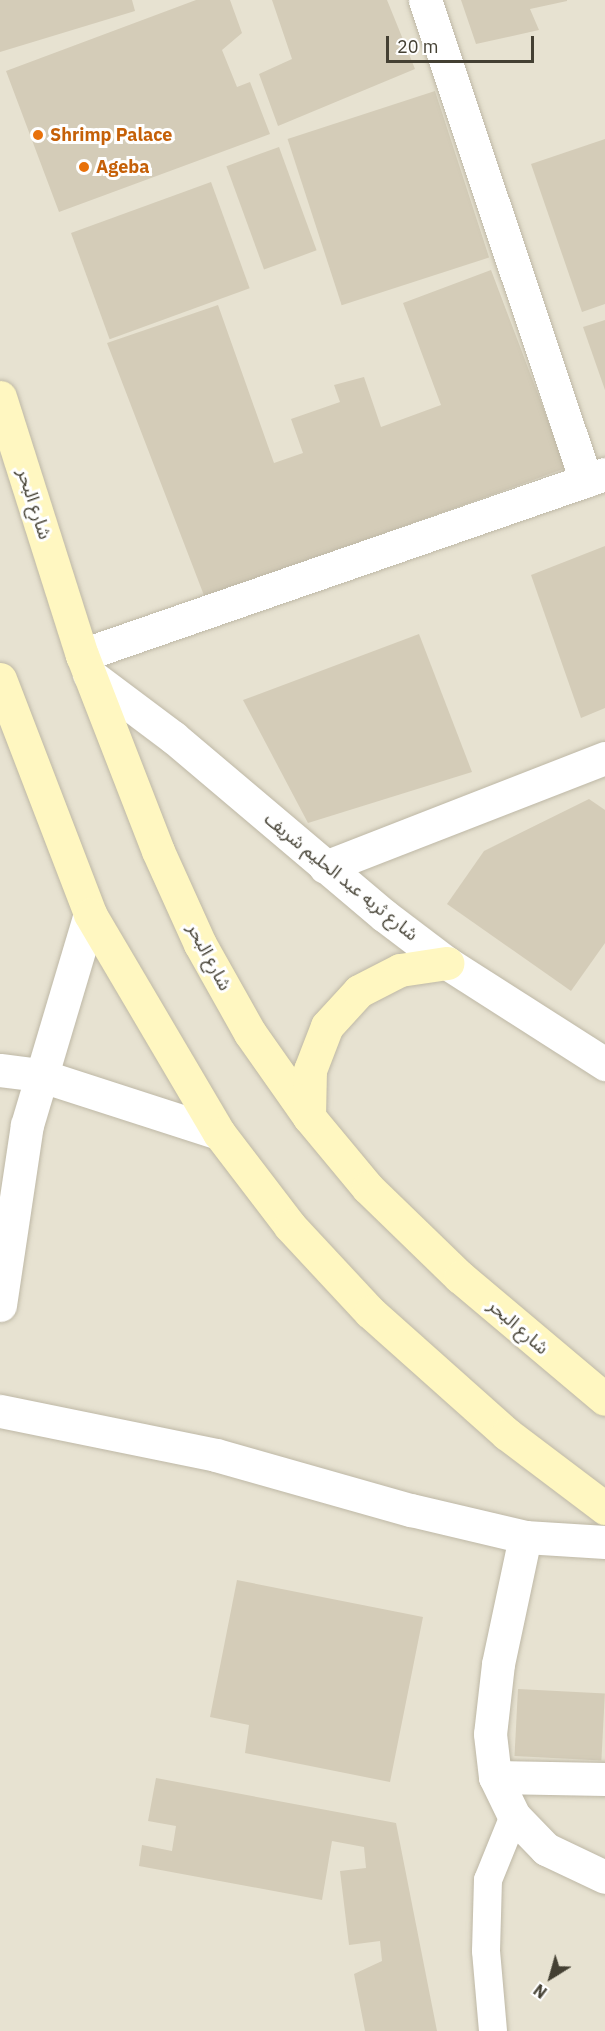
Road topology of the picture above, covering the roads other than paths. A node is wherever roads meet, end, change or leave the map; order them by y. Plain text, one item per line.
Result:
1 (425, 0) edge
2 (0, 397) edge
3 (595, 477) edge
4 (86, 665) junction
5 (0, 679) edge
6 (7, 716) edge
7 (601, 764) edge
8 (325, 867) junction
9 (90, 914) junction
10 (447, 963) junction
11 (605, 1064) edge
12 (0, 1070) edge
13 (39, 1075) junction
14 (309, 1117) junction
15 (219, 1133) junction
16 (0, 1305) edge
17 (605, 1399) edge
18 (0, 1411) edge
19 (605, 1508) edge
20 (525, 1537) junction
21 (605, 1542) edge
22 (495, 1777) junction
23 (605, 1779) edge
24 (514, 1816) junction
25 (605, 1877) edge
26 (493, 2031) edge

1 - 3 street
2 - 4 main road, شارع البحر
3 - 4 street
4 - 8 street, شارع ثريه عبد الحليم شريف
4 - 14 main road, شارع البحر
5 - 6 main road
6 - 9 main road
7 - 8 street
8 - 10 street, شارع ثريه عبد الحليم شريف
9 - 13 street
9 - 15 main road
10 - 11 street, شارع ثريه عبد الحليم شريف
10 - 14 main road
12 - 13 street
13 - 15 street
13 - 16 street
14 - 17 main road, شارع البحر
15 - 19 main road
18 - 20 street
20 - 21 street
20 - 22 street
22 - 23 street
22 - 24 street
24 - 25 street
24 - 26 lane

